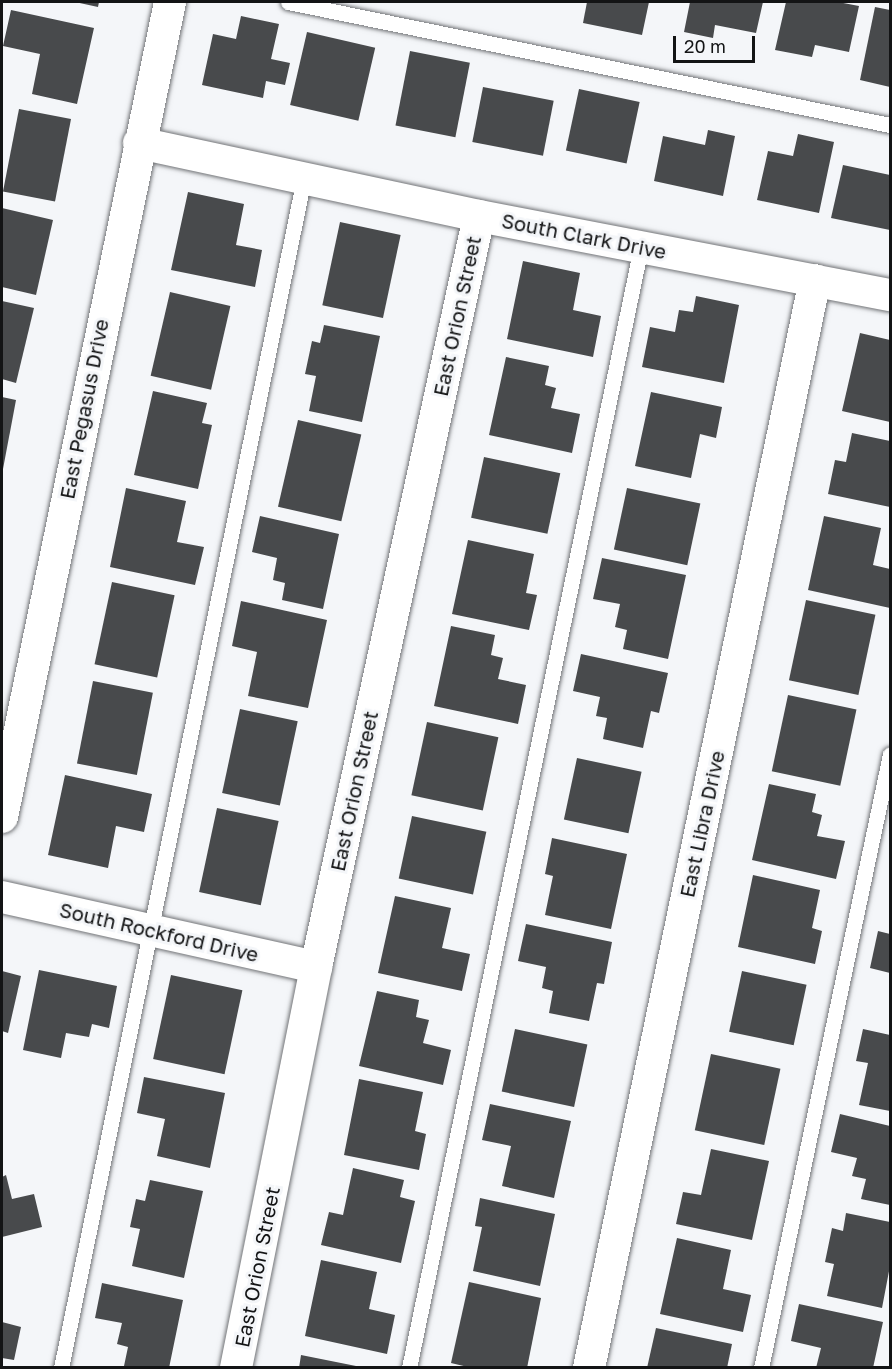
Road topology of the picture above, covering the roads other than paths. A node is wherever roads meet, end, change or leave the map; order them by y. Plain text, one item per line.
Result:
1 (170, 2) edge
2 (288, 2) edge
3 (891, 125) edge
4 (139, 143) junction
5 (304, 178) junction
6 (479, 216) junction
7 (641, 247) junction
8 (815, 280) junction
9 (891, 295) edge
10 (891, 754) edge
11 (2, 817) edge
12 (2, 897) edge
13 (151, 930) junction
14 (316, 967) junction
15 (61, 1368) edge
16 (236, 1368) edge
17 (409, 1368) edge
18 (589, 1368) edge
19 (761, 1368) edge

1 - 4 street, East Pegasus Drive
2 - 3 lane
4 - 5 street, South Clark Drive
4 - 11 street, East Pegasus Drive
5 - 6 street, South Clark Drive
5 - 13 lane
6 - 7 street, South Clark Drive
6 - 14 street, East Orion Street
7 - 8 street, South Clark Drive
7 - 17 lane
8 - 9 street, South Clark Drive
8 - 18 street, East Libra Drive
10 - 19 lane
12 - 13 street, South Rockford Drive
13 - 14 street, South Rockford Drive
13 - 15 lane
14 - 16 street, East Orion Street

